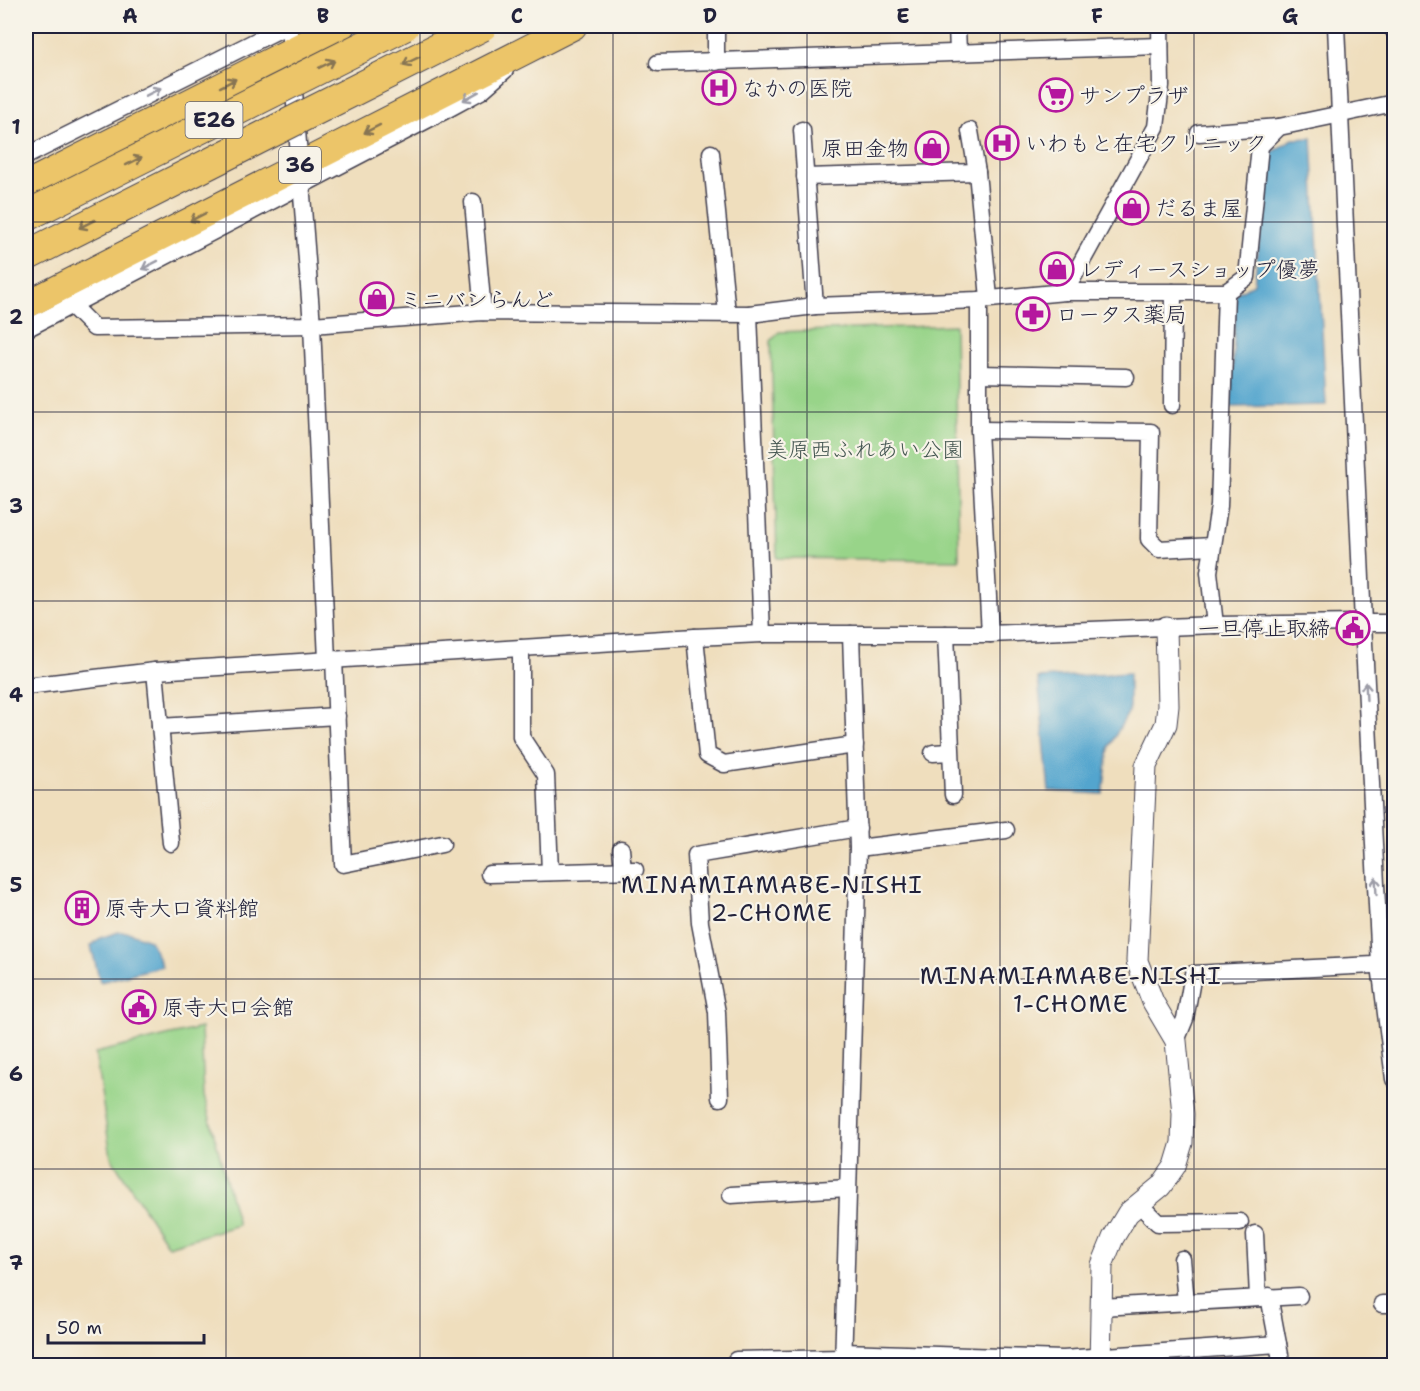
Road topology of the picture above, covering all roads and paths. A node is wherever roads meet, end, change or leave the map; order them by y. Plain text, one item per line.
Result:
1 (287, 26) edge
2 (340, 26) edge
3 (404, 26) edge
4 (482, 26) edge
5 (573, 26) edge
6 (716, 26) edge
7 (957, 26) edge
8 (1160, 26) edge
9 (1336, 26) edge
10 (1394, 26) edge
11 (1395, 31) edge
12 (1160, 46) junction
13 (290, 52) junction
14 (958, 52) junction
15 (716, 62) junction
16 (658, 63) dead end
17 (1395, 103) edge
18 (1341, 115) junction
19 (1279, 127) junction
20 (802, 130) dead end
21 (970, 131) dead end
22 (1199, 133) dead end
23 (711, 153) dead end
24 (26, 156) edge
25 (977, 172) junction
26 (299, 177) junction
27 (805, 177) junction
28 (26, 185) edge
29 (473, 202) dead end
30 (26, 216) edge
31 (26, 256) edge
32 (1065, 292) junction
33 (1173, 292) junction
34 (1226, 292) junction
35 (984, 299) junction
36 (26, 305) edge
37 (71, 305) junction
38 (815, 306) junction
39 (483, 312) junction
40 (727, 314) junction
41 (749, 314) junction
42 (312, 325) junction
43 (26, 329) edge
44 (979, 374) junction
45 (1126, 377) dead end
46 (1172, 405) dead end
47 (979, 430) junction
48 (1212, 546) junction
49 (1363, 623) junction
50 (1395, 623) edge
51 (1215, 625) junction
52 (1166, 627) junction
53 (762, 634) junction
54 (851, 634) junction
55 (946, 634) junction
56 (990, 634) junction
57 (695, 637) junction
58 (521, 648) junction
59 (331, 660) junction
60 (155, 671) junction
61 (26, 686) edge
62 (336, 716) junction
63 (160, 727) junction
64 (855, 745) junction
65 (950, 752) junction
66 (933, 753) dead end
67 (954, 795) dead end
68 (858, 828) junction
69 (1006, 830) dead end
70 (171, 843) dead end
71 (442, 844) dead end
72 (858, 848) junction
73 (621, 849) dead end
74 (550, 872) junction
75 (489, 874) dead end
76 (1387, 965) edge
77 (1176, 1041) junction
78 (1395, 1079) edge
79 (720, 1098) dead end
80 (848, 1188) junction
81 (731, 1195) dead end
82 (1138, 1204) junction
83 (1240, 1222) dead end
84 (1255, 1234) dead end
85 (1182, 1259) dead end
86 (1264, 1296) junction
87 (1299, 1296) dead end
88 (1186, 1302) junction
89 (1101, 1307) junction
90 (1278, 1344) junction
91 (843, 1359) edge
92 (736, 1360) dead end
93 (1099, 1362) edge
94 (1282, 1365) edge

1 - 13 street
24 -> 1 street
2 - 13 main road
30 -> 3 highway, E26, bridge
4 -> 31 highway, E26, bridge
5 -> 26 main road, 36
6 - 15 street
7 - 14 street
8 - 12 street
9 - 18 street
10 - 11 street
12 - 14 street
12 - 32 street
13 - 26 street
28 -> 13 main road
14 - 15 street
15 - 16 street
17 - 18 street
18 - 19 street
18 - 49 street
19 - 22 street
19 - 34 street
20 - 27 street
21 - 25 street
23 - 40 street
25 - 27 street
25 - 35 street
26 -> 36 main road, 36
26 -> 37 street
26 - 42 street
27 - 38 street
29 - 39 street
32 - 33 street
32 - 35 street
33 - 34 street
33 - 46 street
34 - 48 street
35 - 38 street
35 - 44 street
37 - 42 street
37 - 43 street
38 - 41 street
39 - 40 street
39 - 42 street
40 - 41 street
41 - 53 street
42 - 59 street
44 - 45 street
44 - 47 street
47 - 48 street
47 - 56 street
48 - 51 street
49 - 50 street
49 - 51 street
76 -> 49 street
51 - 52 street
52 - 56 street
52 - 77 street
53 - 54 street
53 - 57 street
54 - 55 street
54 - 64 street
55 - 56 street
55 - 65 street
57 - 58 street
57 - 64 street
58 - 59 street
58 - 74 street
59 - 60 street
59 - 62 street
60 - 61 street
60 - 63 street
62 - 63 street
62 - 71 street
63 - 70 street
64 - 68 street
65 - 66 street
65 - 67 street
68 - 72 street
68 - 79 street
69 - 72 street
72 - 80 street
73 - 74 street
74 - 75 street
76 - 77 street
76 - 78 street
77 - 82 street
80 - 81 street
80 - 91 street
82 - 83 street
82 - 89 street
84 - 86 street
85 - 88 street
86 - 87 street
86 - 88 street
86 - 90 street
88 - 89 street
89 - 93 street
90 - 93 street
90 - 94 street
91 - 92 street
91 - 93 street

